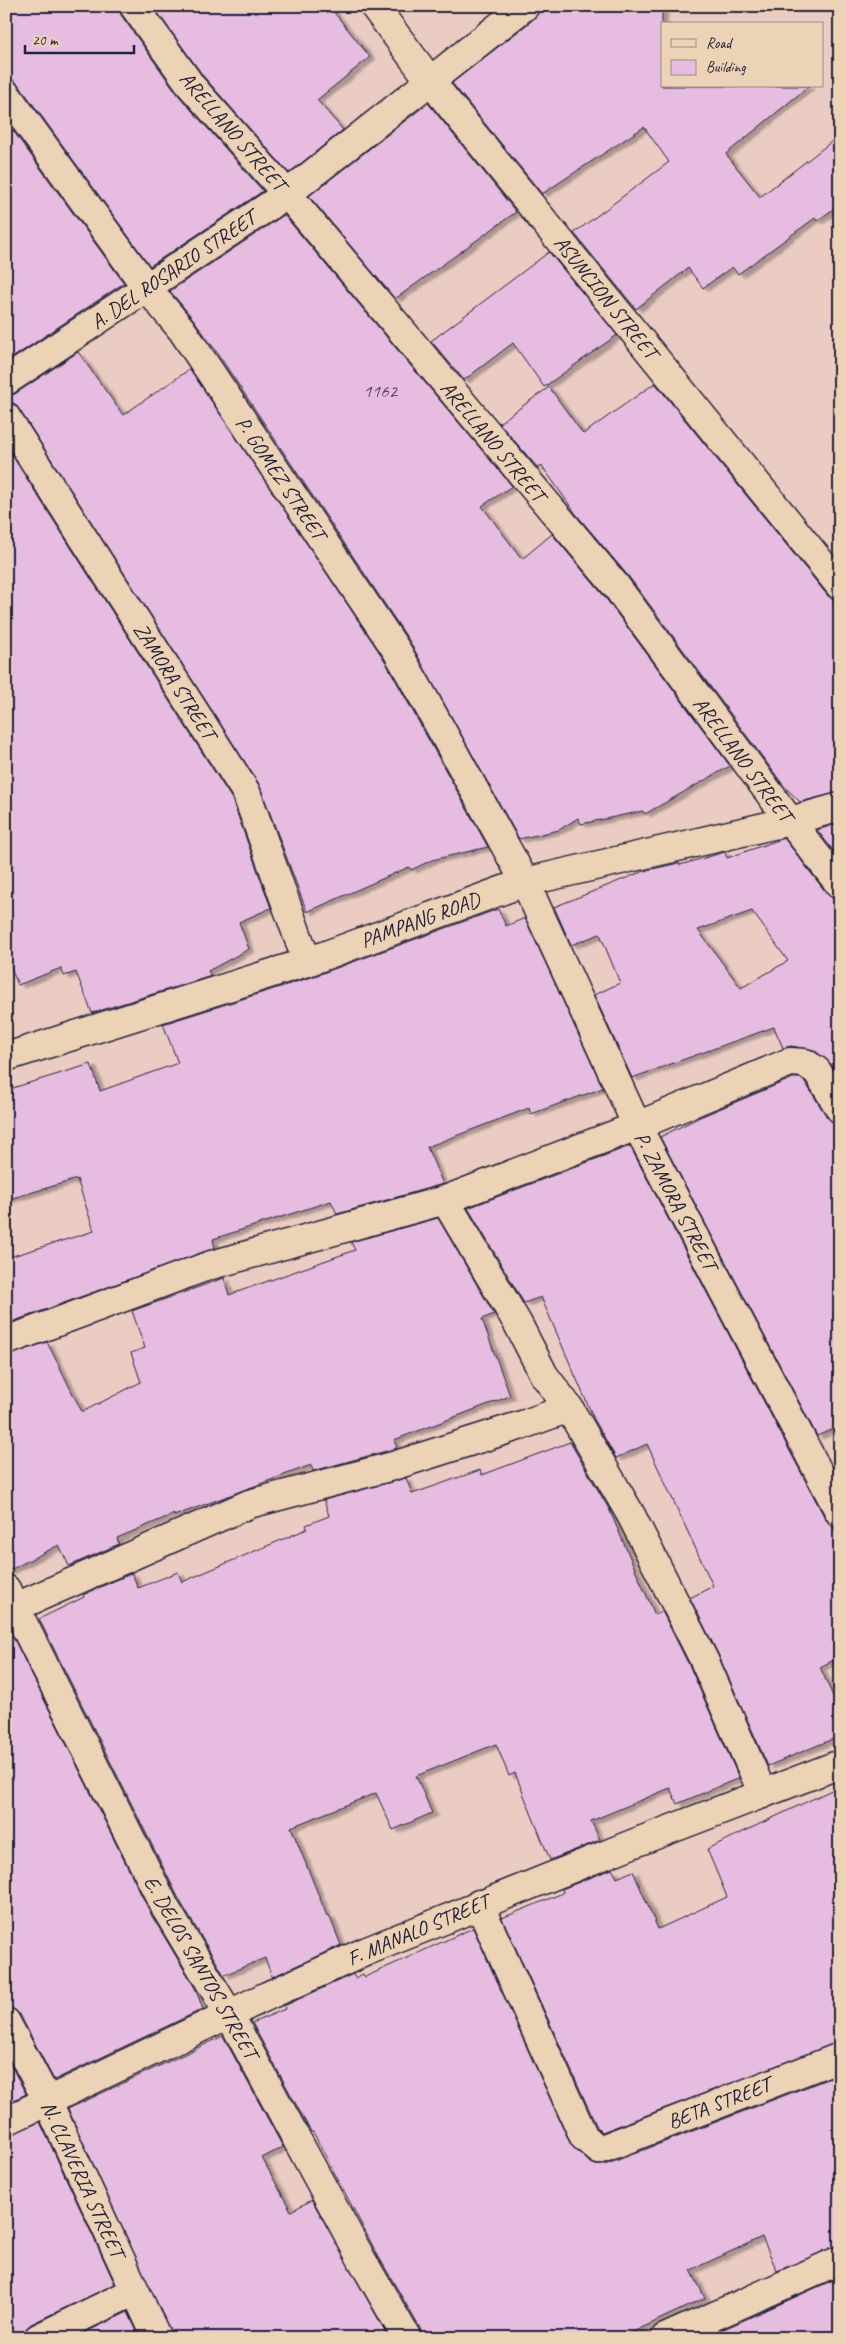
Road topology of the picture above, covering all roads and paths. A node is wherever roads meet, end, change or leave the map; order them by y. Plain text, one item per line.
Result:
1 (134, 6) edge
2 (374, 6) edge
3 (525, 6) edge
4 (431, 82) junction
5 (6, 94) edge
6 (287, 194) junction
7 (147, 288) junction
8 (6, 381) edge
9 (6, 417) edge
10 (840, 586) edge
11 (840, 806) edge
12 (790, 821) junction
13 (525, 882) junction
14 (840, 885) edge
15 (307, 962) junction
16 (6, 1057) edge
17 (840, 1109) edge
18 (637, 1126) junction
19 (445, 1200) junction
20 (6, 1341) edge
21 (569, 1408) junction
22 (840, 1513) edge
23 (11, 1598) edge
24 (840, 1764) edge
25 (763, 1794) junction
26 (478, 1904) junction
27 (229, 2014) junction
28 (6, 2022) edge
29 (840, 2057) edge
30 (47, 2100) junction
31 (6, 2121) edge
32 (840, 2260) edge
33 (134, 2291) junction
34 (38, 2338) edge
35 (157, 2338) edge
36 (407, 2338) edge
37 (665, 2338) edge

1 - 6 street, ARELLANO STREET
2 - 4 street, ASUNCION STREET
3 - 4 street, A. DEL ROSARIO STREET
4 - 6 street, A. DEL ROSARIO STREET
4 - 10 street, ASUNCION STREET
5 - 7 street, P. GOMEZ STREET
6 - 7 street, A. DEL ROSARIO STREET
6 - 12 street, ARELLANO STREET
7 - 8 street, A. DEL ROSARIO STREET
7 - 13 street, P. GOMEZ STREET
9 - 15 street, ZAMORA STREET
11 - 12 street, PAMPANG ROAD
12 - 13 street, PAMPANG ROAD
12 - 14 street, ARELLANO STREET
13 - 15 street, PAMPANG ROAD
13 - 18 street, P. ZAMORA STREET
15 - 16 street, PAMPANG ROAD
17 - 18 street
18 - 19 street
18 - 22 street, P. ZAMORA STREET
19 - 20 street
19 - 21 street
21 - 23 street
21 - 25 street
23 - 27 street, E. DELOS SANTOS STREET
24 - 25 street, F. MANALO STREET
25 - 26 street, F. MANALO STREET
26 - 27 street, F. MANALO STREET
26 - 29 street, BETA STREET
27 - 30 street, F. MANALO STREET
27 - 36 street, E. DELOS SANTOS STREET
28 - 30 street, N. CLAVERIA STREET
30 - 31 street, F. MANALO STREET
30 - 33 street, N. CLAVERIA STREET
32 - 37 street
33 - 34 street
33 - 35 street, N. CLAVERIA STREET

